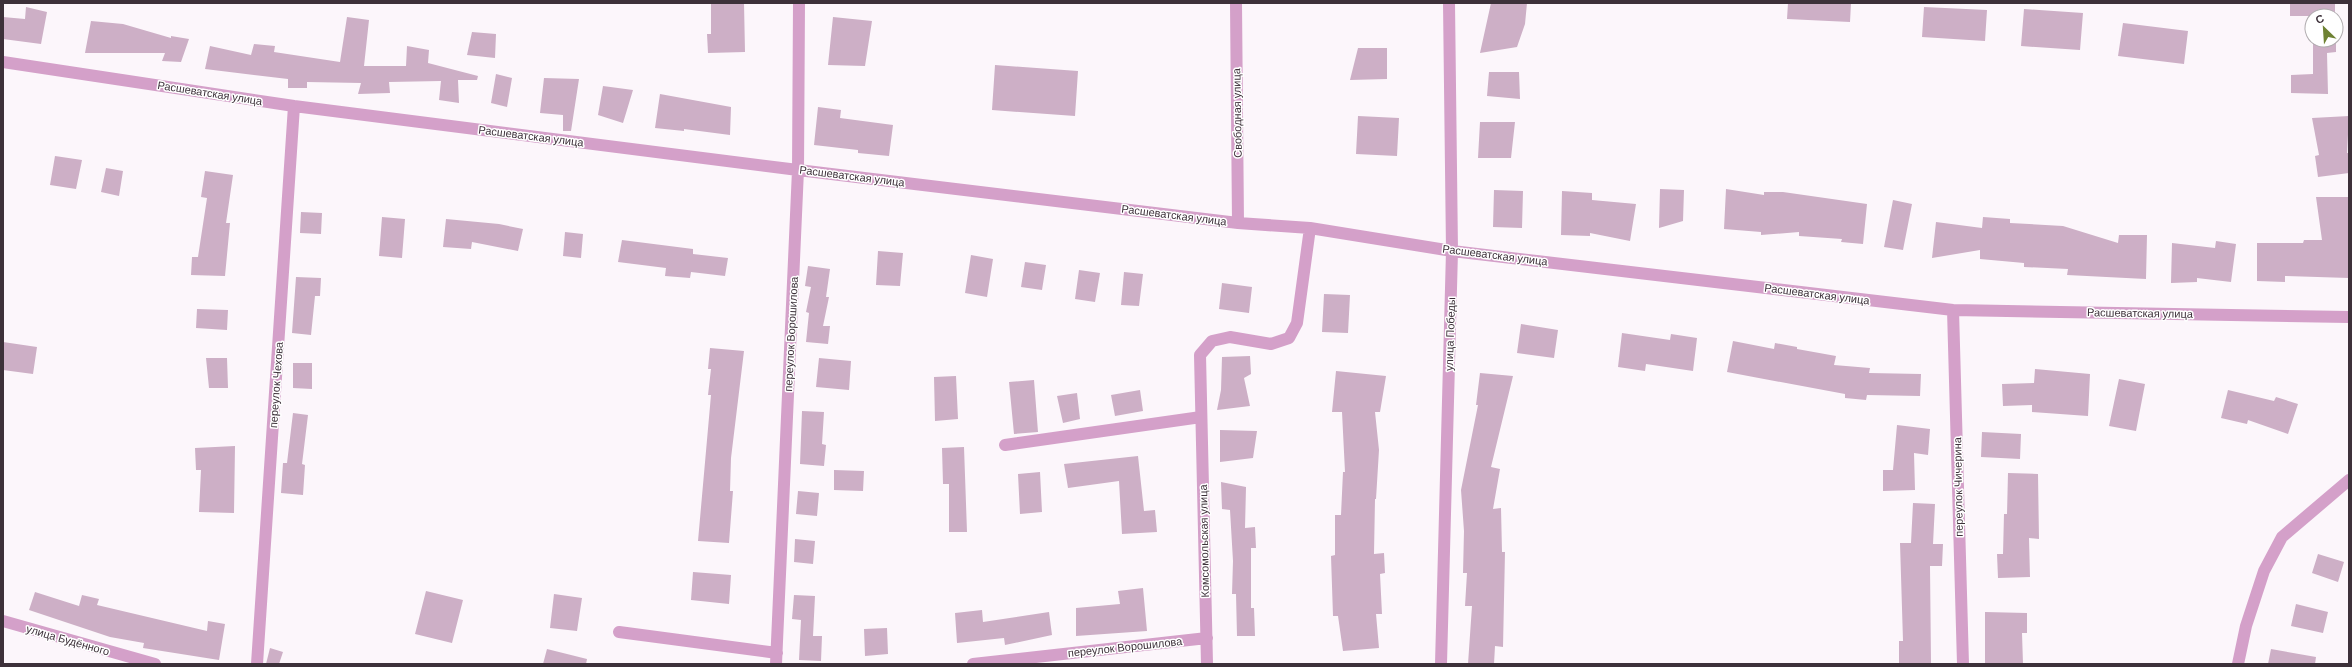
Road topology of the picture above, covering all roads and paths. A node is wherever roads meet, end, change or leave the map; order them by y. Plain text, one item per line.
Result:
1 (799, 3) edge
2 (1236, 3) edge
3 (1448, 3) edge
4 (3, 62) edge
5 (294, 106) junction
6 (798, 170) junction
7 (1238, 223) junction
8 (1310, 228) junction
9 (1452, 251) junction
10 (1953, 310) junction
11 (2349, 317) edge
12 (1201, 417) junction
13 (1005, 444) dead end
14 (2349, 480) edge
15 (3, 621) edge
16 (619, 632) dead end
17 (1207, 638) junction
18 (776, 658) edge
19 (156, 664) edge
20 (258, 664) edge
21 (973, 664) edge
22 (1207, 664) edge
23 (1441, 664) edge
24 (1963, 664) edge
25 (2238, 664) edge

1 - 6 street, переулок Ворошилова
2 - 7 street, Свободная улица
3 - 9 street, улица Победы
4 - 5 street, Расшеватская улица
5 - 6 street, Расшеватская улица
5 - 20 street, переулок Чехова
6 - 7 street, Расшеватская улица
6 - 18 street, переулок Ворошилова
7 - 8 street, Расшеватская улица
8 - 9 street, Расшеватская улица
8 - 12 street, Комсомольская улица
9 - 10 street, Расшеватская улица
9 - 23 street, улица Победы
10 - 11 street, Расшеватская улица
10 - 24 street, переулок Чичерина
12 - 13 street
12 - 17 street, Комсомольская улица
14 - 25 street
15 - 19 street, улица Будённого
16 - 18 street
17 - 21 street, переулок Ворошилова
17 - 22 street, Комсомольская улица

